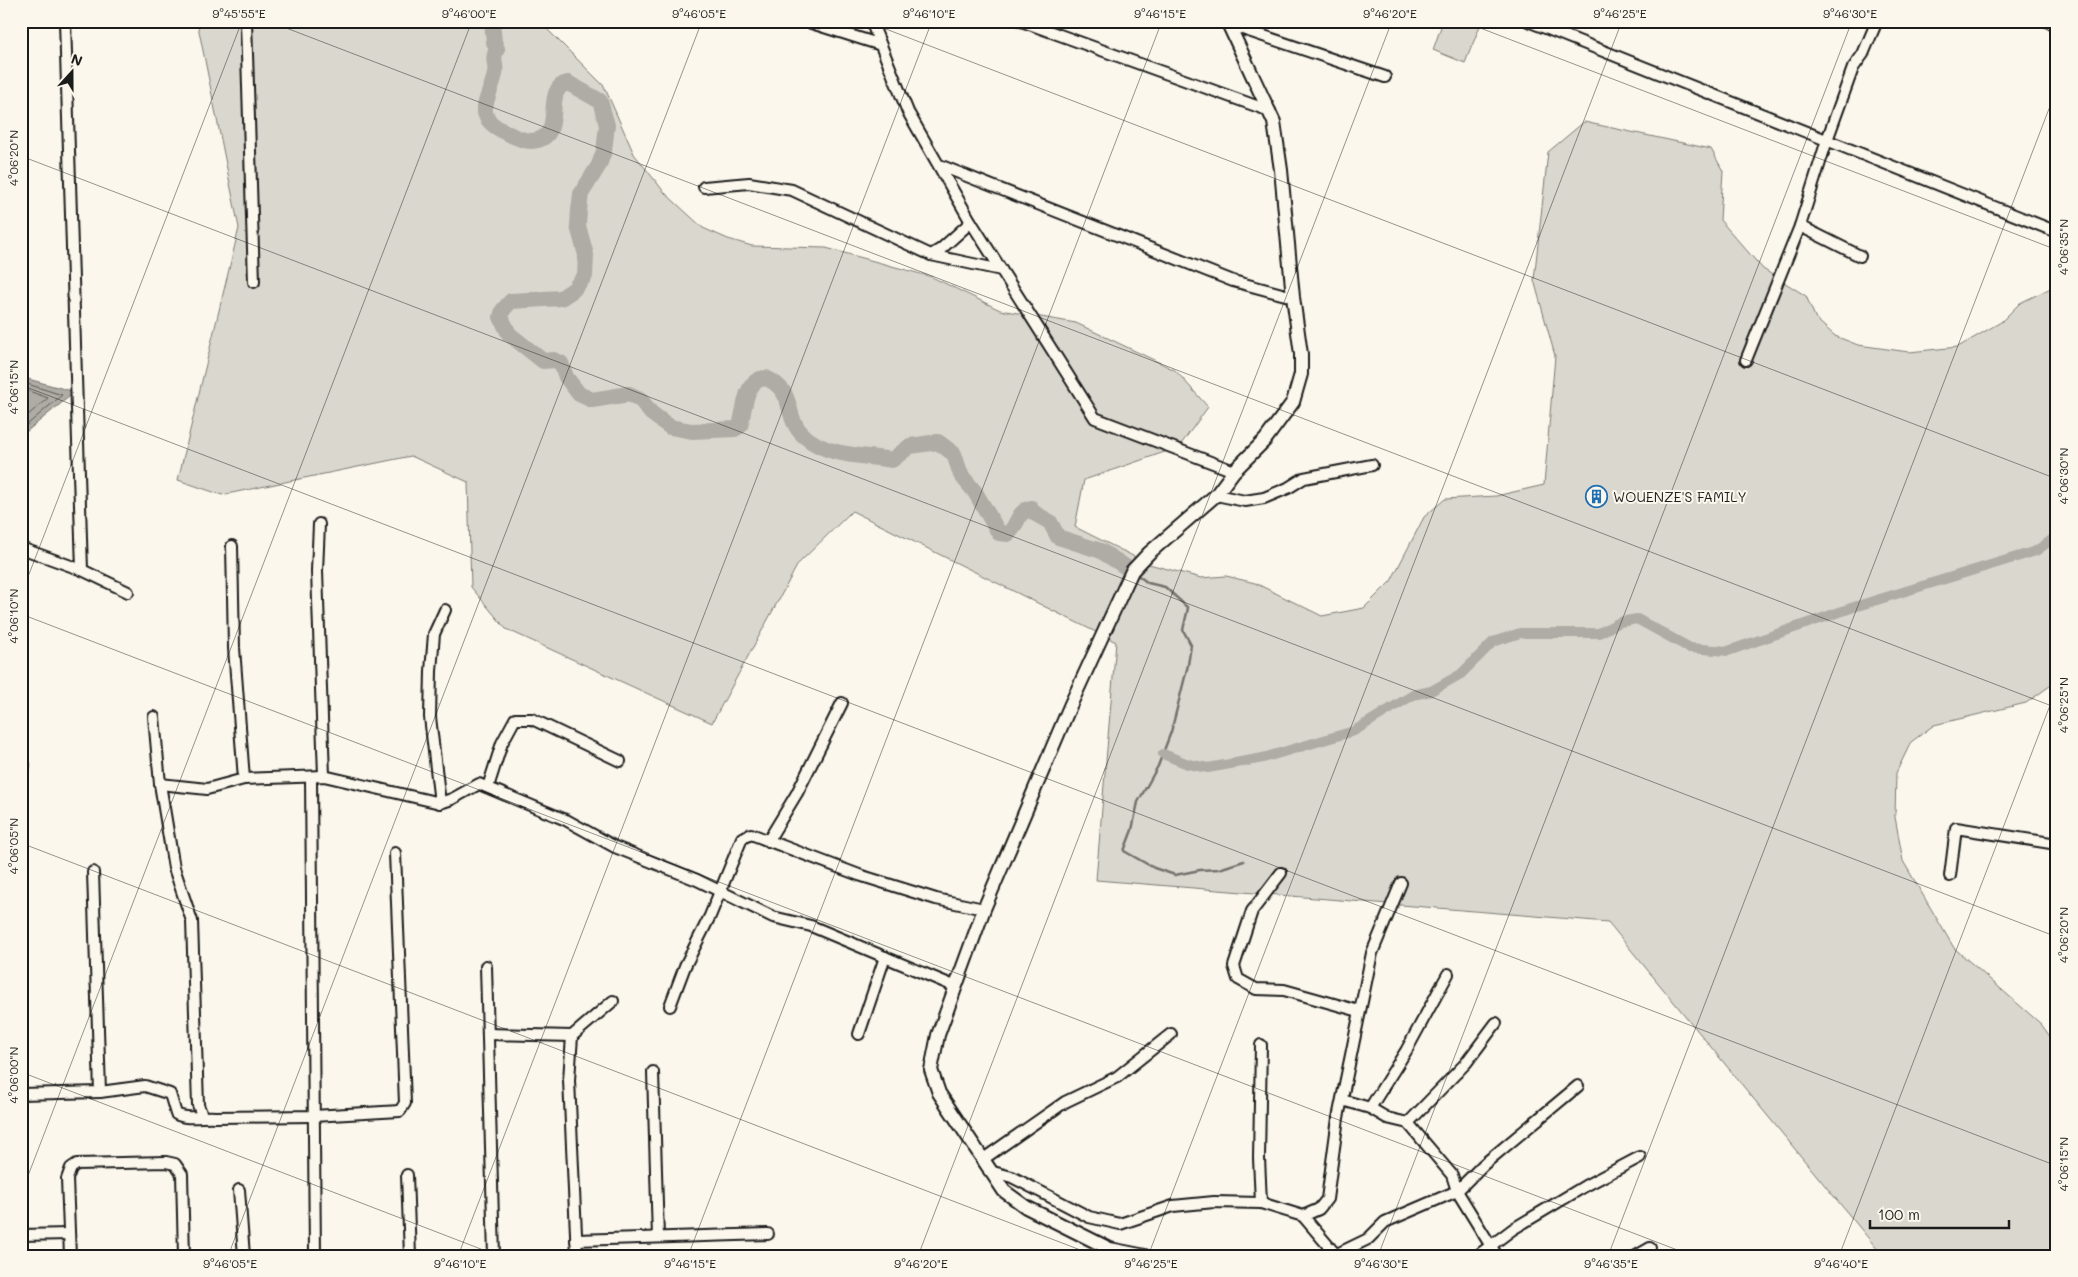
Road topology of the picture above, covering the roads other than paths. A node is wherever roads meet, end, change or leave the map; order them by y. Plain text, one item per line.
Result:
1 (65, 21) edge
2 (246, 21) edge
3 (805, 21) edge
4 (871, 21) edge
5 (1021, 21) edge
6 (1528, 21) edge
7 (1877, 21) edge
8 (2046, 21) edge
9 (1228, 22) edge
10 (2057, 26) edge
11 (878, 44) junction
12 (1385, 77) dead end
13 (1270, 111) junction
14 (1827, 140) junction
15 (939, 165) junction
16 (704, 187) dead end
17 (971, 222) junction
18 (1800, 226) junction
19 (2057, 232) edge
20 (931, 255) junction
21 (1860, 256) dead end
22 (1001, 270) junction
23 (254, 282) dead end
24 (1293, 297) junction
25 (1746, 360) dead end
26 (1372, 465) dead end
27 (1234, 470) junction
28 (1216, 495) junction
29 (319, 524) dead end
30 (232, 546) dead end
31 (21, 548) edge
32 (82, 570) junction
33 (128, 592) dead end
34 (445, 610) dead end
35 (842, 703) dead end
36 (154, 717) dead end
37 (620, 761) dead end
38 (324, 776) junction
39 (311, 778) junction
40 (244, 779) junction
41 (160, 784) junction
42 (488, 787) junction
43 (440, 803) junction
44 (768, 841) junction
45 (2057, 844) edge
46 (395, 853) dead end
47 (94, 872) dead end
48 (1281, 873) dead end
49 (1950, 876) dead end
50 (1401, 883) dead end
51 (719, 892) junction
52 (984, 909) junction
53 (885, 957) junction
54 (486, 966) dead end
55 (1448, 974) dead end
56 (954, 986) junction
57 (613, 1001) dead end
58 (670, 1006) dead end
59 (1359, 1011) junction
60 (1496, 1023) dead end
61 (488, 1034) junction
62 (859, 1034) dead end
63 (1171, 1034) dead end
64 (572, 1036) junction
65 (1261, 1046) dead end
66 (653, 1072) dead end
67 (1578, 1086) dead end
68 (100, 1092) junction
69 (21, 1094) edge
70 (1342, 1100) junction
71 (1370, 1108) junction
72 (202, 1115) junction
73 (313, 1116) junction
74 (1408, 1123) junction
75 (1640, 1157) dead end
76 (985, 1165) junction
77 (406, 1175) dead end
78 (239, 1190) dead end
79 (1457, 1190) junction
80 (1260, 1203) junction
81 (1303, 1216) junction
82 (69, 1234) junction
83 (768, 1234) dead end
84 (21, 1235) edge
85 (658, 1236) junction
86 (576, 1240) junction
87 (1650, 1248) dead end
88 (1494, 1251) edge
89 (1337, 1255) edge
90 (70, 1256) edge
91 (184, 1256) edge
92 (244, 1256) edge
93 (315, 1256) edge
94 (410, 1256) edge
95 (494, 1256) edge
96 (577, 1256) edge
97 (1145, 1256) edge
98 (1476, 1256) edge
99 (1636, 1256) edge

1 - 32 street
2 - 23 street
3 - 11 street
4 - 11 street
5 - 13 street
6 - 14 street
7 - 14 street
8 - 10 street
9 - 12 street
9 - 13 main road
11 - 15 street
13 - 24 main road
14 - 18 street
14 - 19 street
15 - 17 street
15 - 24 street
16 - 20 street
17 - 20 street
17 - 22 street
18 - 21 street
18 - 25 street
20 - 22 street
22 - 27 street
24 - 27 main road
26 - 28 street
27 - 28 main road
28 - 52 main road
29 - 38 street
30 - 40 street
31 - 32 street
32 - 33 street
34 - 43 street
35 - 44 street
36 - 41 street
37 - 42 street
38 - 39 street
38 - 43 street
39 - 40 street
39 - 73 street
40 - 41 street
41 - 72 street
42 - 43 street
42 - 51 street
44 - 51 street
44 - 52 street
45 - 49 street
46 - 73 street
47 - 68 street
48 - 59 street
50 - 59 street
51 - 53 street
51 - 58 street
52 - 56 main road
53 - 56 street
53 - 62 street
54 - 61 street
55 - 71 street
56 - 76 main road
57 - 64 street
59 - 70 street
60 - 74 street
61 - 64 street
61 - 95 street
63 - 76 street
64 - 86 street
65 - 80 street
66 - 85 street
67 - 79 street
68 - 69 street
68 - 72 street
70 - 71 street
70 - 81 street
71 - 74 street
72 - 73 street
73 - 93 street
74 - 79 street
75 - 88 street
76 - 80 street
76 - 97 main road
77 - 94 street
78 - 92 street
79 - 88 street
79 - 89 street
80 - 81 street
81 - 89 street
82 - 84 street
82 - 90 street
82 - 91 street
83 - 85 street
85 - 86 street
86 - 96 street
87 - 99 street
88 - 98 street

